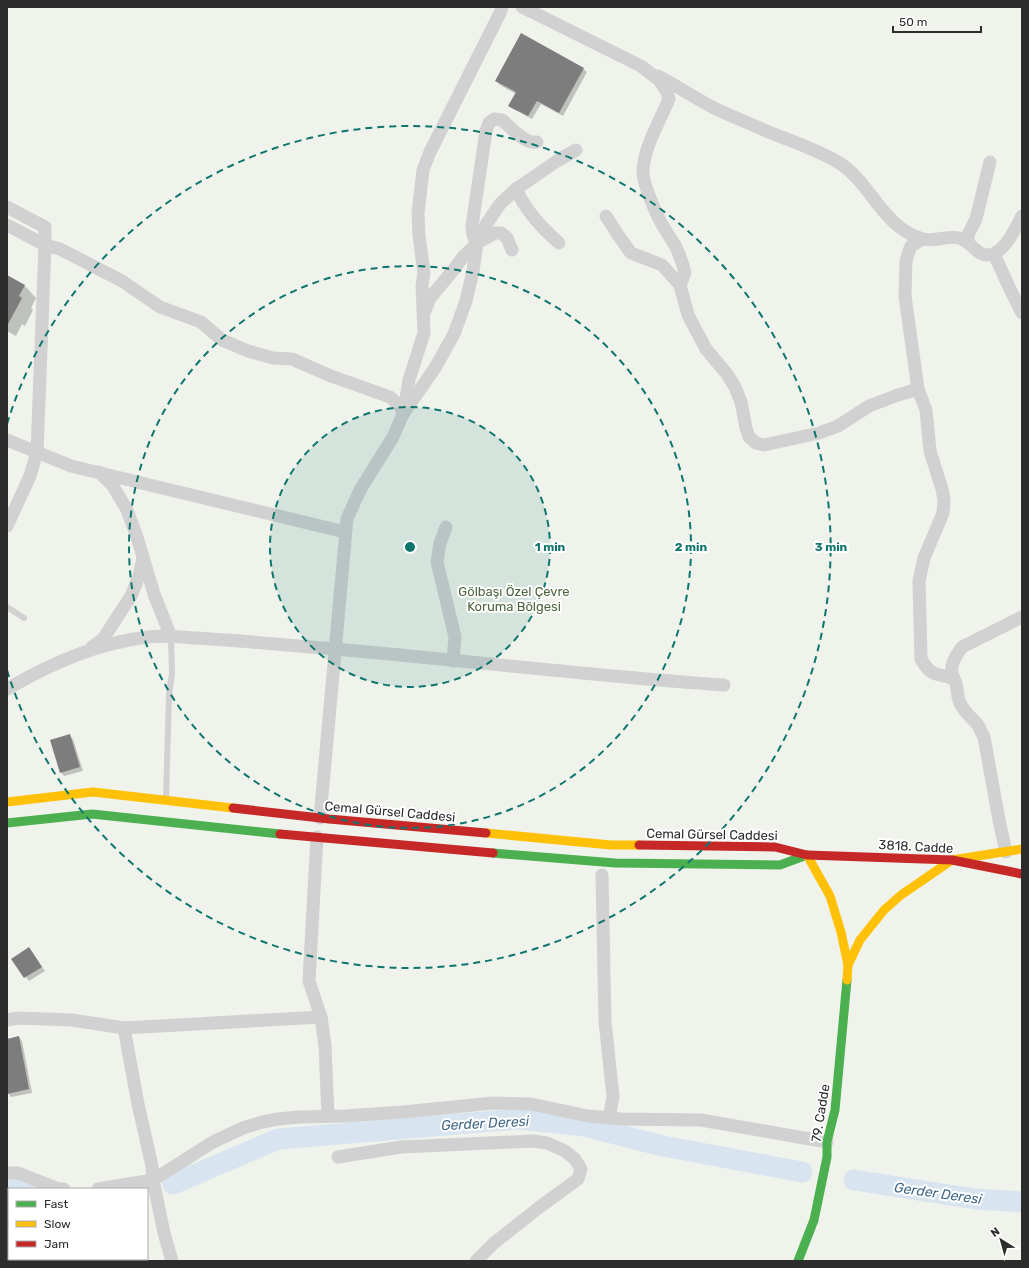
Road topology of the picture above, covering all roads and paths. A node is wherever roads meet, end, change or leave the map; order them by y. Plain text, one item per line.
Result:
1 (502, 7) edge
2 (522, 7) edge
3 (641, 66) junction
4 (537, 142) dead end
5 (576, 150) dead end
6 (990, 162) dead end
7 (516, 189) junction
8 (7, 207) edge
9 (606, 216) dead end
10 (1022, 216) edge
11 (7, 225) edge
12 (923, 239) junction
13 (477, 243) junction
14 (559, 243) dead end
15 (968, 244) junction
16 (45, 245) junction
17 (512, 250) dead end
18 (994, 254) junction
19 (680, 285) junction
20 (1022, 313) edge
21 (424, 317) junction
22 (918, 389) junction
23 (403, 414) junction
24 (7, 440) edge
25 (37, 452) junction
26 (99, 472) junction
27 (13, 499) edge
28 (7, 526) edge
29 (446, 527) dead end
30 (345, 532) junction
31 (143, 558) junction
32 (7, 607) edge
33 (1022, 617) edge
34 (24, 618) dead end
35 (171, 637) junction
36 (335, 649) junction
37 (87, 650) junction
38 (453, 661) junction
39 (954, 679) junction
40 (724, 685) dead end
41 (7, 688) edge
42 (166, 800) junction
43 (7, 802) edge
44 (320, 818) junction
45 (7, 823) edge
46 (317, 837) junction
47 (1022, 849) edge
48 (1006, 852) junction
49 (807, 855) junction
50 (952, 860) junction
51 (602, 874) dead end
52 (1022, 874) edge
53 (848, 965) junction
54 (322, 1017) junction
55 (7, 1020) edge
56 (124, 1028) junction
57 (328, 1116) junction
58 (609, 1118) junction
59 (827, 1142) junction
60 (338, 1157) dead end
61 (7, 1173) edge
62 (152, 1180) junction
63 (60, 1188) edge
64 (104, 1188) edge
65 (172, 1261) edge
66 (476, 1261) edge
67 (798, 1261) edge

1 - 21 street
2 - 3 street
3 - 12 street
3 - 19 street
4 - 13 street
5 - 7 street
6 - 15 street
7 - 13 street
7 - 14 street
8 - 16 street
9 - 19 street
10 - 18 street
11 - 16 street
12 - 15 street
12 - 22 street
13 - 17 street
13 - 21 street
13 - 23 street
15 - 18 street
16 - 23 street
16 - 25 street
18 - 20 street
19 - 22 street
21 - 23 street
22 - 39 street
23 - 30 street
24 - 25 street
25 - 26 street
25 - 27 street
26 - 30 street
26 - 31 street
27 - 28 street
29 - 38 street
30 - 36 street
31 - 35 street
31 - 37 street
32 - 34 lane
33 - 39 street
35 - 36 street
35 - 37 street
35 - 42 lane
36 - 38 street
36 - 44 street
37 - 41 street
38 - 40 street
39 - 48 street
42 - 43 street, Cemal Gürsel Caddesi
42 - 44 street, Cemal Gürsel Caddesi
44 - 49 street, Cemal Gürsel Caddesi
45 - 46 street
46 - 49 street
46 - 54 street
47 - 48 street
48 - 50 street
49 - 50 street, 3818. Cadde
49 - 53 street, 79. Cadde
50 - 52 street, 3818. Cadde
50 - 53 street, 79. Cadde
51 - 58 street
53 - 59 street, 79. Cadde
54 - 56 street
54 - 57 street
55 - 56 street
56 - 62 street
57 - 58 street
57 - 62 street
58 - 59 street
59 - 67 street, 79. Cadde
60 - 66 street
61 - 63 street
62 - 64 street
62 - 65 street

